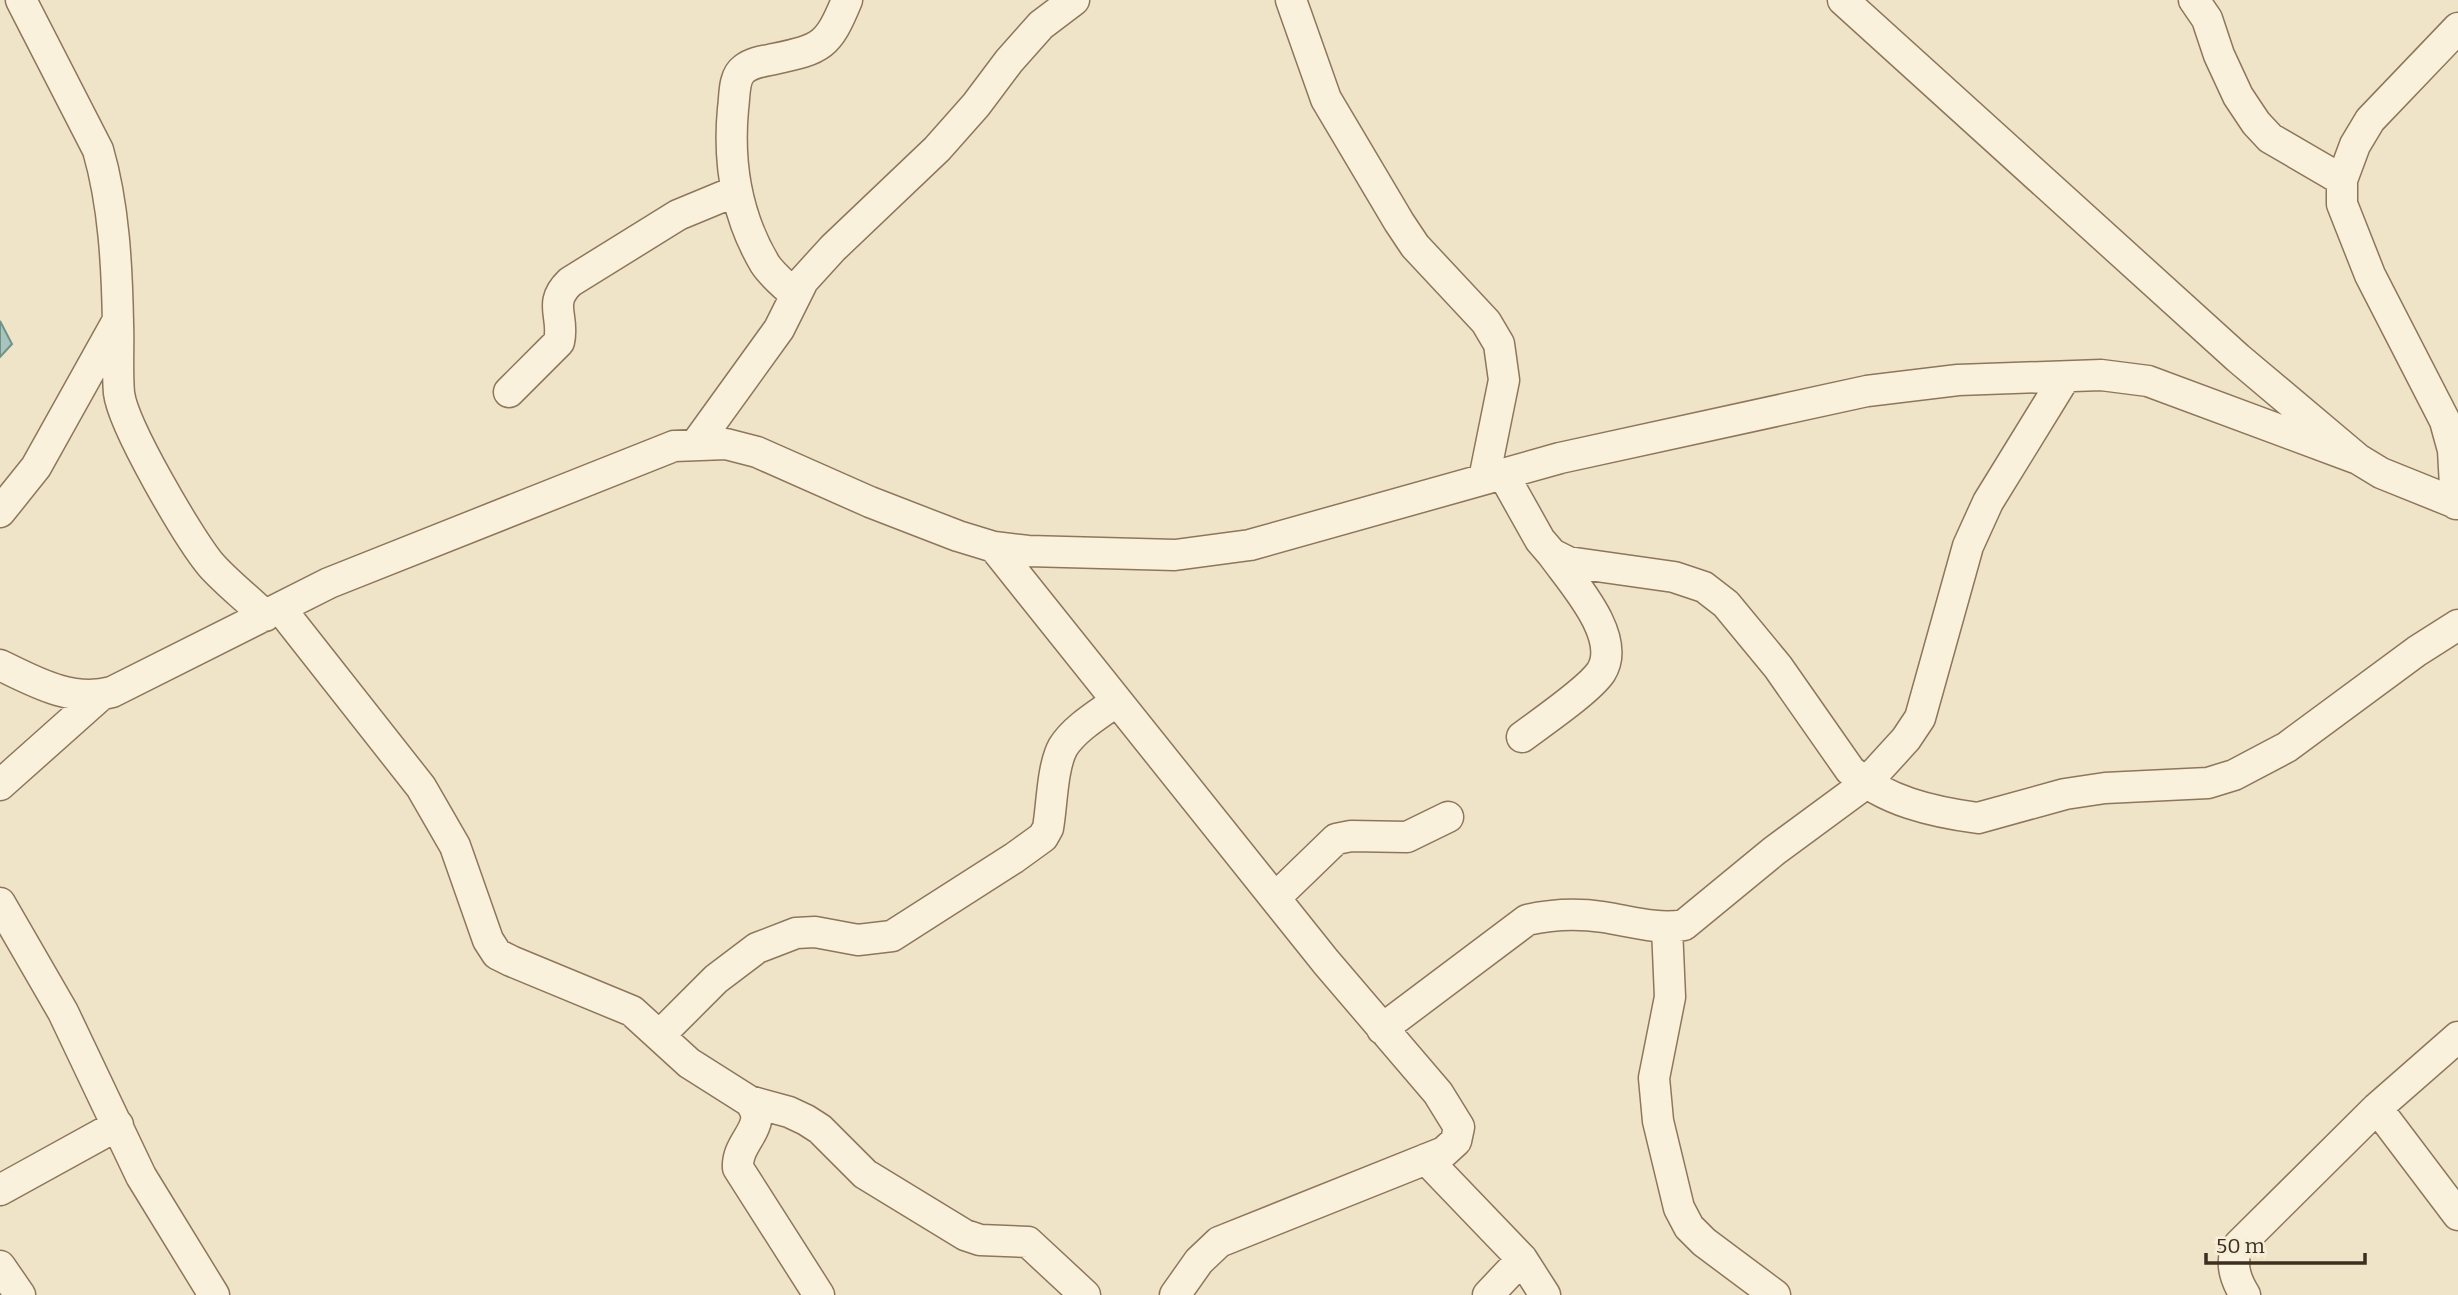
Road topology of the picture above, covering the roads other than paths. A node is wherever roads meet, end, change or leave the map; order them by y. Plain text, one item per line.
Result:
1 (21, 0) edge
2 (847, 0) edge
3 (1074, 0) edge
4 (1291, 0) edge
5 (1843, 0) edge
6 (2194, 0) edge
7 (2458, 28) edge
8 (2342, 180) junction
9 (736, 191) junction
10 (795, 295) junction
11 (118, 320) junction
12 (2065, 377) junction
13 (509, 392) dead end
14 (696, 444) junction
15 (2358, 459) junction
16 (1494, 477) junction
17 (2457, 504) edge
18 (0, 512) edge
19 (994, 547) junction
20 (1552, 554) junction
21 (273, 612) junction
22 (2458, 625) edge
23 (0, 665) edge
24 (101, 695) junction
25 (1117, 701) junction
26 (1522, 737) dead end
27 (1865, 783) junction
28 (0, 785) edge
29 (1448, 817) dead end
30 (1275, 898) junction
31 (0, 903) edge
32 (1667, 928) junction
33 (1382, 1029) junction
34 (660, 1035) junction
35 (2458, 1037) edge
36 (749, 1101) junction
37 (2377, 1108) junction
38 (118, 1125) junction
39 (1426, 1159) junction
40 (0, 1190) edge
41 (2458, 1215) edge
42 (1522, 1259) junction
43 (0, 1266) edge
44 (20, 1295) edge
45 (214, 1295) edge
46 (819, 1295) edge
47 (1085, 1295) edge
48 (1175, 1295) edge
49 (1488, 1295) edge
50 (1545, 1295) edge
51 (1774, 1295) edge
52 (2245, 1295) edge

1 - 11 street
2 - 9 street
3 - 10 street
4 - 16 street
5 - 15 street
6 - 8 street
7 - 8 street
8 - 17 street
9 - 10 street
9 - 13 street
10 - 14 street
11 - 18 street
11 - 21 street
12 - 15 street
12 - 16 street
12 - 27 street
14 - 19 street
14 - 21 street
15 - 17 street
16 - 19 street
16 - 20 street
19 - 25 street
20 - 26 street
20 - 27 street
21 - 24 street
21 - 34 street
22 - 27 street
23 - 24 street
24 - 28 street
25 - 30 street
25 - 34 street
27 - 32 street
29 - 30 street
30 - 33 street
31 - 38 street
32 - 33 street
32 - 51 street
33 - 39 street
34 - 36 street
35 - 37 street
36 - 46 street
36 - 47 street
37 - 41 street
37 - 52 street
38 - 40 street
38 - 45 street
39 - 42 street
39 - 48 street
42 - 49 street
42 - 50 street
43 - 44 street

